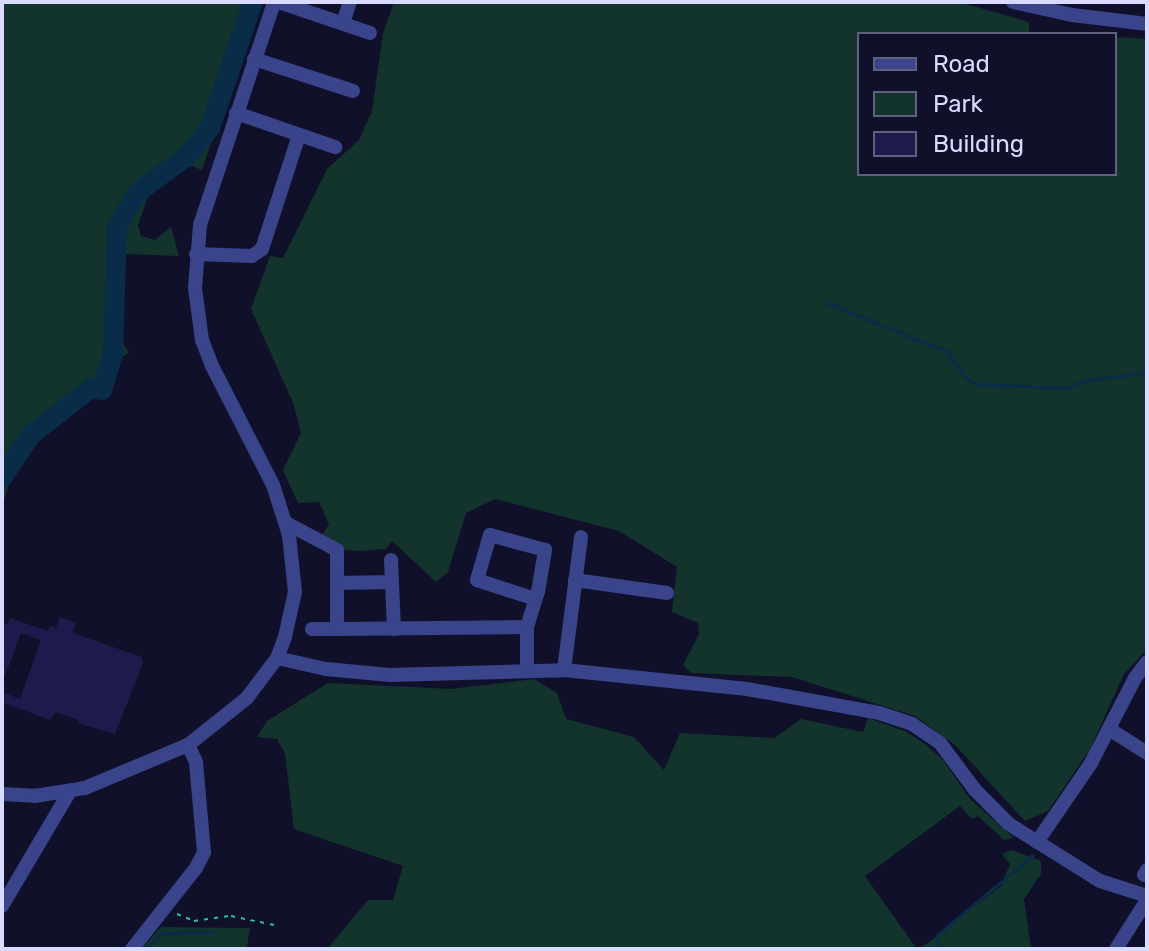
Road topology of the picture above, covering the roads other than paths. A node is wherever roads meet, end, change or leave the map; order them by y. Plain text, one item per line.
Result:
1 (277, 2) edge
2 (350, 2) edge
3 (1013, 2) edge
4 (343, 23) junction
5 (1147, 24) edge
6 (370, 33) dead end
7 (254, 59) junction
8 (353, 91) dead end
9 (236, 113) junction
10 (299, 135) junction
11 (335, 147) dead end
12 (196, 254) junction
13 (286, 523) junction
14 (581, 537) dead end
15 (391, 560) dead end
16 (575, 580) junction
17 (391, 582) junction
18 (337, 583) junction
19 (667, 593) dead end
20 (535, 599) junction
21 (527, 627) junction
22 (312, 629) dead end
23 (337, 629) junction
24 (394, 629) junction
25 (277, 658) junction
26 (1147, 662) edge
27 (527, 670) junction
28 (564, 670) junction
29 (1109, 729) junction
30 (188, 745) junction
31 (1147, 753) edge
32 (70, 791) junction
33 (2, 794) edge
34 (1037, 842) junction
35 (1147, 898) edge
36 (2, 906) edge
37 (132, 949) edge
38 (1116, 949) edge

1 - 4 street
1 - 7 street
2 - 4 street
3 - 5 street
4 - 6 street
7 - 8 street
7 - 9 street
9 - 10 street
9 - 12 street
10 - 11 street
10 - 12 street
12 - 13 street
13 - 18 street
13 - 25 street
14 - 16 street
15 - 17 street
16 - 19 street
16 - 28 street
17 - 18 street
17 - 24 street
18 - 23 street
20 - 20 street
20 - 21 street
21 - 24 street
21 - 27 street
22 - 23 street
23 - 24 street
25 - 27 street
25 - 30 street
26 - 29 street
27 - 28 street
28 - 34 street
29 - 31 street
29 - 34 street
30 - 32 street
30 - 37 street
32 - 33 street
32 - 36 street
34 - 35 street
35 - 38 street

